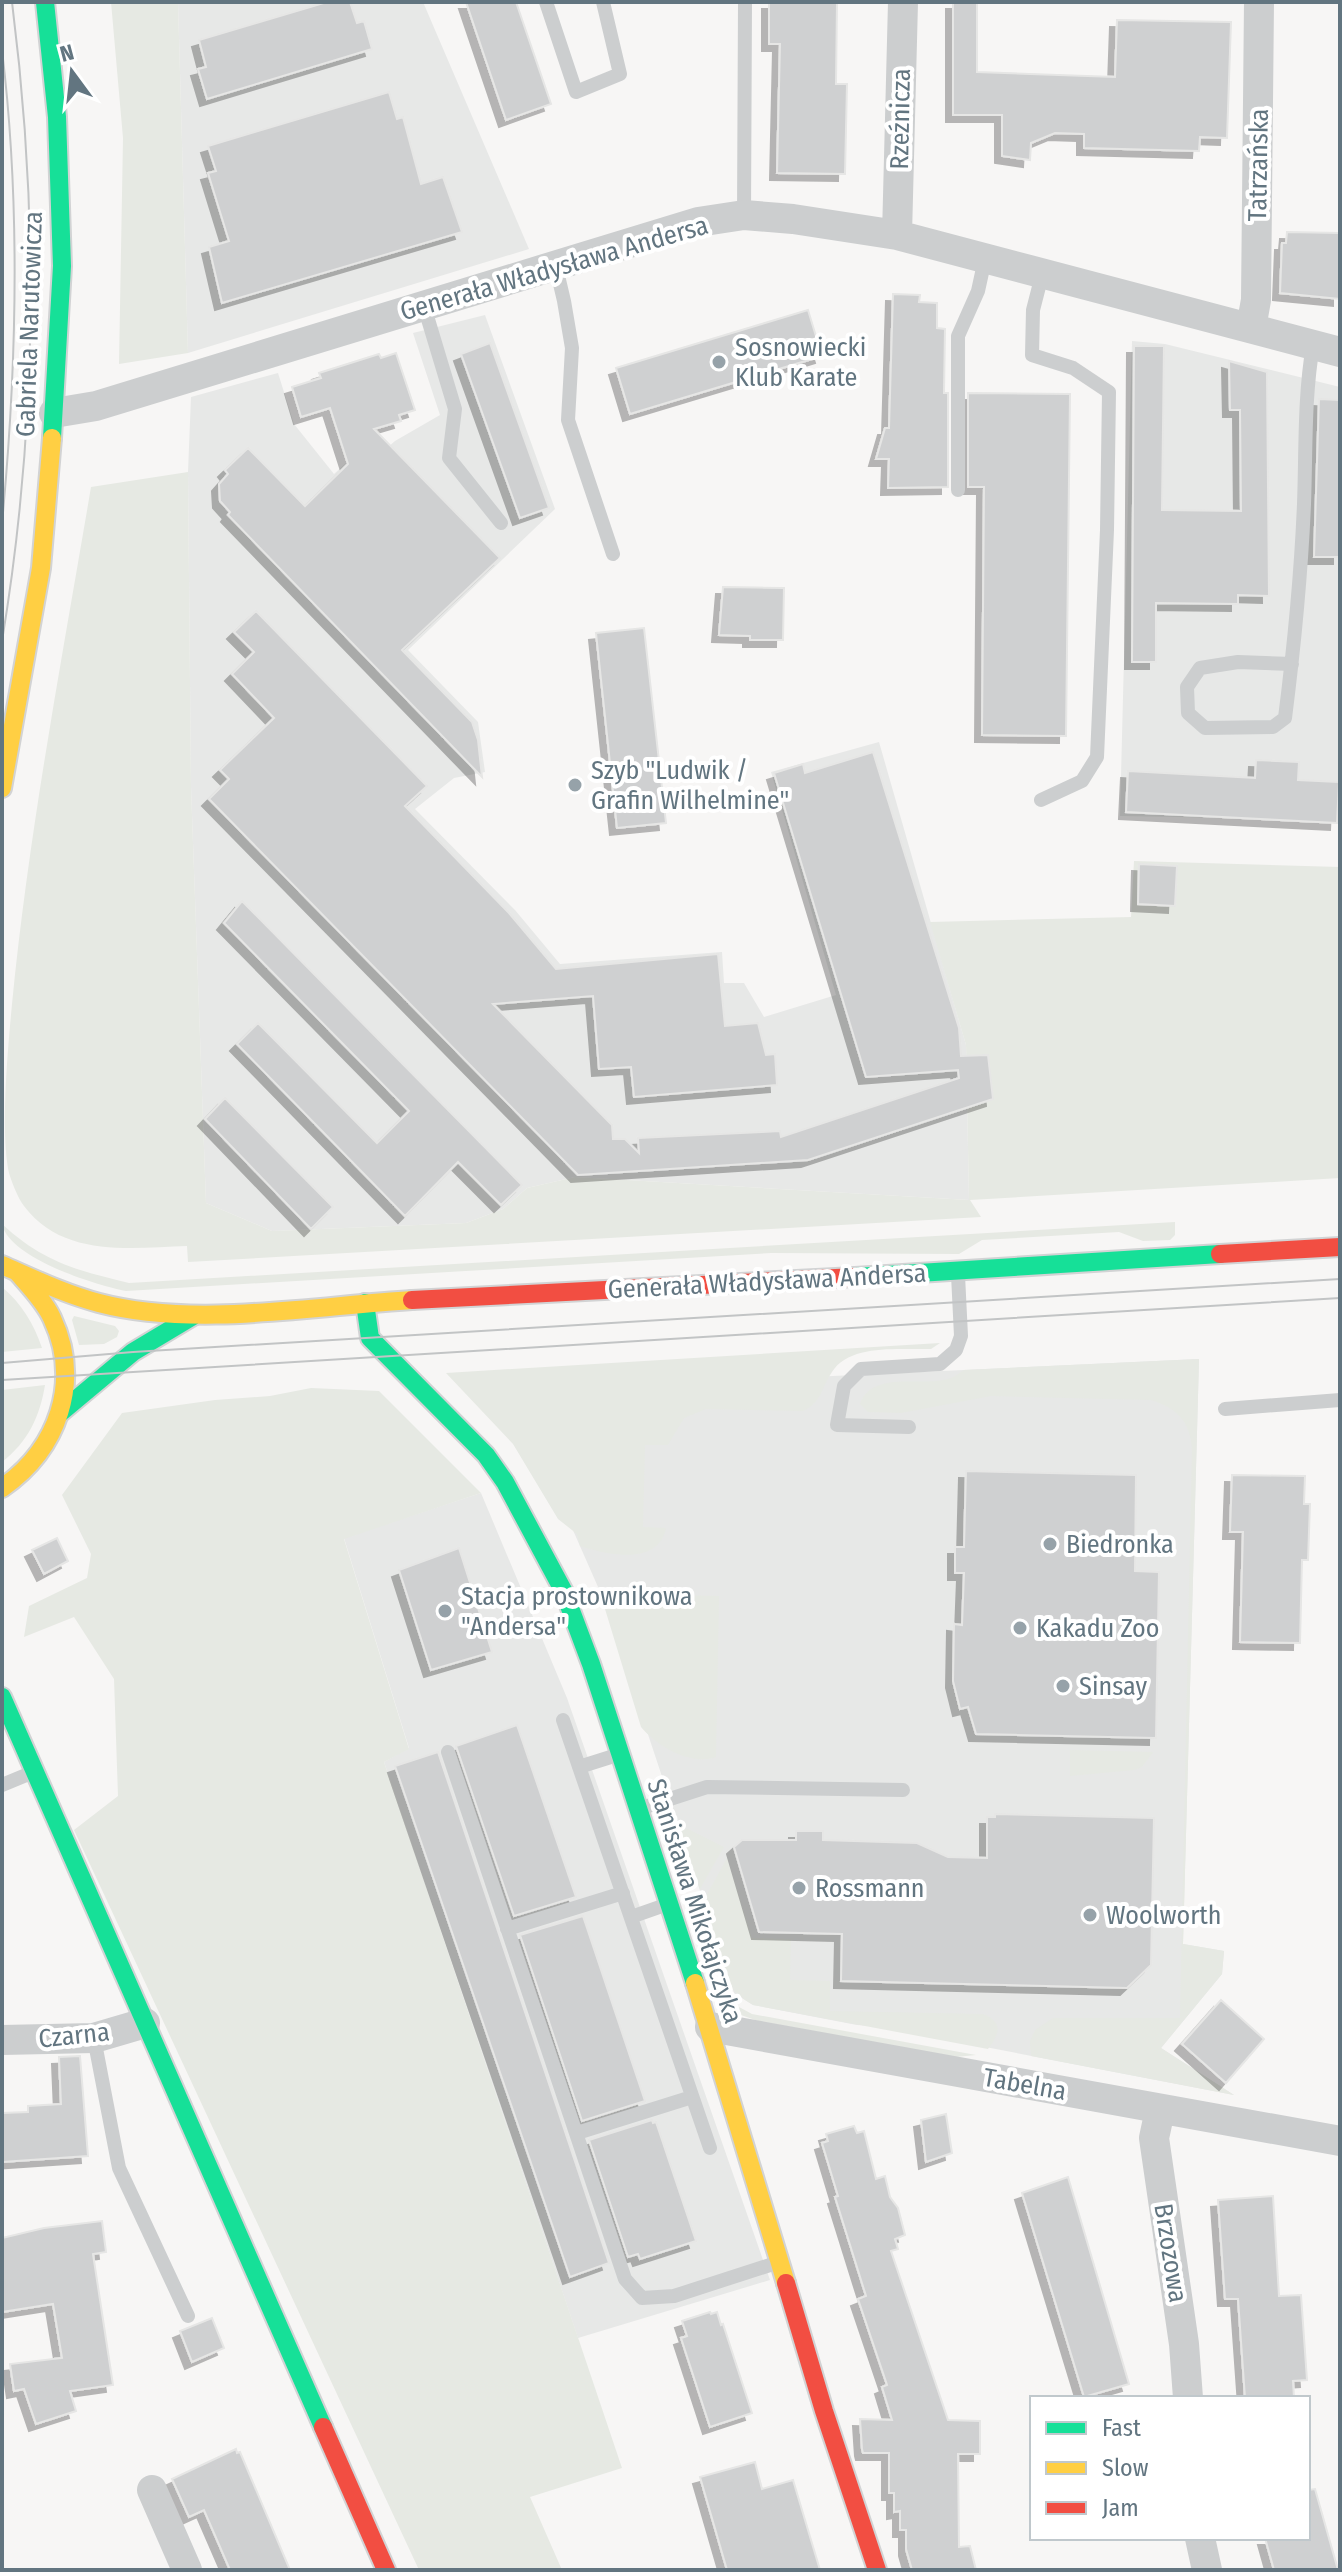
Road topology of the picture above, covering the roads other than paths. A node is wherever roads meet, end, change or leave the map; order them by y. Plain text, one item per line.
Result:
1 (45, 2) edge
2 (546, 2) edge
3 (603, 2) edge
4 (745, 2) edge
5 (903, 2) edge
6 (1259, 2) edge
7 (744, 215) junction
8 (897, 235) junction
9 (985, 259) junction
10 (556, 267) junction
11 (1042, 275) junction
12 (424, 306) junction
13 (1251, 328) junction
14 (1326, 348) edge
15 (54, 413) junction
16 (958, 490) dead end
17 (501, 523) dead end
18 (613, 554) dead end
19 (1292, 664) junction
20 (2, 788) edge
21 (1041, 800) dead end
22 (1340, 1247) edge
23 (2, 1253) edge
24 (10, 1269) edge
25 (957, 1270) junction
26 (365, 1303) junction
27 (193, 1316) junction
28 (1340, 1400) edge
29 (1225, 1409) dead end
30 (60, 1413) junction
31 (909, 1427) dead end
32 (6, 1486) edge
33 (2, 1501) edge
34 (2, 1697) edge
35 (563, 1720) dead end
36 (448, 1752) dead end
37 (620, 1754) junction
38 (579, 1767) junction
39 (34, 1771) junction
40 (2, 1785) edge
41 (903, 1790) dead end
42 (638, 1810) junction
43 (623, 1893) junction
44 (668, 1904) junction
45 (631, 1917) junction
46 (507, 1929) junction
47 (145, 2023) junction
48 (710, 2027) junction
49 (94, 2038) junction
50 (2, 2040) edge
51 (692, 2097) junction
52 (1160, 2110) junction
53 (577, 2133) junction
54 (1340, 2141) edge
55 (710, 2148) dead end
56 (780, 2262) junction
57 (188, 2316) dead end
58 (1188, 2396) edge
59 (152, 2490) dead end
60 (1200, 2540) edge
61 (187, 2570) edge
62 (386, 2570) edge
63 (877, 2570) edge
64 (1207, 2570) edge

1 - 15 street, Gabriela Narutowicza
2 - 3 lane
4 - 7 lane
5 - 8 street, Rzeźnicza
6 - 13 street, Tatrzańska
7 - 8 street, Generała Władysława Andersa
7 - 10 street, Generała Władysława Andersa
8 - 9 street, Generała Władysława Andersa
9 - 11 street, Generała Władysława Andersa
9 - 16 lane
10 - 12 street, Generała Władysława Andersa
10 - 18 lane
11 - 13 street, Generała Władysława Andersa
11 - 21 lane
12 - 15 street, Generała Władysława Andersa
12 - 17 lane
13 - 14 street, Generała Władysława Andersa
14 - 19 lane
15 - 20 street, Gabriela Narutowicza
19 - 19 lane
22 - 25 street, Generała Władysława Andersa
23 - 24 street
24 - 27 street, Generała Władysława Andersa
24 - 30 street
25 - 26 street, Generała Władysława Andersa
25 - 31 lane
26 - 27 street, Generała Władysława Andersa
26 - 37 street, Stanisława Mikołajczyka
27 - 30 street, Generała Władysława Andersa
28 - 29 lane
30 - 32 street
32 - 33 street
34 - 39 street
35 - 38 lane
36 - 46 lane
37 - 38 lane
37 - 42 street, Stanisława Mikołajczyka
38 - 43 lane
39 - 40 lane
39 - 47 street
41 - 42 lane
42 - 44 street, Stanisława Mikołajczyka
43 - 45 lane
43 - 46 lane
44 - 45 lane
44 - 48 street, Stanisława Mikołajczyka
45 - 51 lane
46 - 53 lane
47 - 49 street, Czarna
47 - 62 street
48 - 52 street, Tabelna
48 - 56 street, Stanisława Mikołajczyka
49 - 50 street, Czarna
49 - 57 lane
51 - 53 lane
51 - 55 lane
52 - 54 street, Tabelna
52 - 58 street, Brzozowa
53 - 56 lane
56 - 63 street, Stanisława Mikołajczyka
59 - 61 street
60 - 64 street

